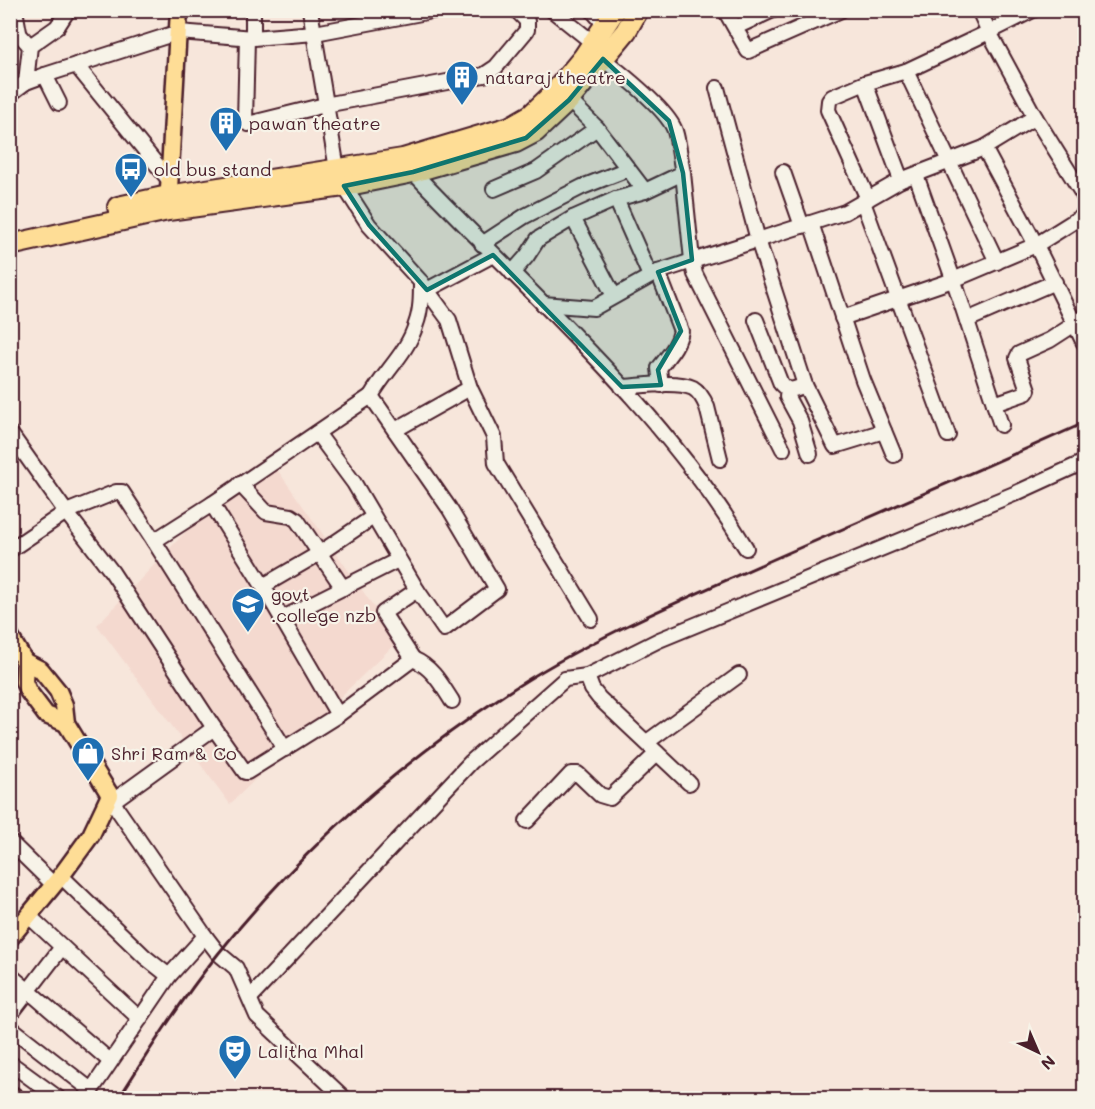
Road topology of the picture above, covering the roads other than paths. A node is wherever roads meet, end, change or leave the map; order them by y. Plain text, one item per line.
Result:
1 (15, 10) edge
2 (68, 10) edge
3 (253, 10) edge
4 (310, 10) edge
5 (437, 10) edge
6 (516, 10) edge
7 (552, 10) edge
8 (638, 10) edge
9 (725, 10) edge
10 (773, 10) edge
11 (841, 10) edge
12 (979, 10) edge
13 (1033, 10) edge
14 (178, 11) edge
15 (604, 16) edge
16 (735, 27) junction
17 (15, 29) edge
18 (179, 32) junction
19 (989, 32) junction
20 (315, 33) junction
21 (250, 38) junction
22 (30, 46) junction
23 (598, 50) junction
24 (76, 65) junction
25 (906, 71) junction
26 (45, 75) junction
27 (26, 82) junction
28 (865, 83) junction
29 (717, 88) dead end
30 (10, 94) edge
31 (569, 100) junction
32 (60, 103) dead end
33 (325, 105) junction
34 (1035, 117) junction
35 (597, 128) junction
36 (984, 148) junction
37 (949, 162) junction
38 (628, 170) junction
39 (413, 172) junction
40 (783, 172) dead end
41 (683, 173) junction
42 (916, 175) junction
43 (340, 177) junction
44 (901, 180) junction
45 (494, 189) dead end
46 (645, 191) junction
47 (169, 196) junction
48 (1084, 196) edge
49 (616, 199) junction
50 (865, 201) junction
51 (1084, 215) edge
52 (573, 218) junction
53 (806, 225) junction
54 (10, 233) edge
55 (758, 240) junction
56 (482, 244) junction
57 (10, 245) edge
58 (1036, 245) junction
59 (493, 255) junction
60 (692, 260) junction
61 (997, 262) junction
62 (512, 273) junction
63 (654, 274) junction
64 (953, 280) junction
65 (1055, 282) junction
66 (424, 286) junction
67 (614, 296) junction
68 (899, 299) junction
69 (543, 304) junction
70 (842, 318) junction
71 (756, 320) dead end
72 (967, 320) junction
73 (1080, 320) edge
74 (1084, 343) edge
75 (660, 385) junction
76 (805, 385) junction
77 (622, 387) junction
78 (470, 388) junction
79 (788, 390) junction
80 (371, 396) junction
81 (994, 404) junction
82 (1001, 425) dead end
83 (395, 430) junction
84 (884, 431) junction
85 (10, 433) edge
86 (317, 433) junction
87 (948, 435) dead end
88 (783, 449) dead end
89 (810, 454) dead end
90 (894, 455) dead end
91 (720, 459) dead end
92 (1084, 462) edge
93 (240, 484) junction
94 (212, 504) junction
95 (66, 512) junction
96 (373, 517) junction
97 (154, 541) junction
98 (746, 548) dead end
99 (10, 550) edge
100 (320, 553) junction
101 (398, 560) junction
102 (263, 586) junction
103 (343, 588) junction
104 (417, 590) junction
105 (280, 618) junction
106 (591, 619) dead end
107 (10, 637) edge
108 (413, 659) junction
109 (25, 662) junction
110 (740, 675) dead end
111 (587, 676) junction
112 (452, 701) dead end
113 (338, 715) junction
114 (66, 723) junction
115 (214, 728) junction
116 (647, 742) junction
117 (285, 750) junction
118 (657, 753) junction
119 (688, 783) dead end
120 (112, 798) junction
121 (528, 821) dead end
122 (10, 842) edge
123 (57, 880) junction
124 (29, 916) junction
125 (11, 935) edge
126 (205, 936) junction
127 (62, 947) junction
128 (10, 975) edge
129 (169, 976) junction
130 (29, 991) junction
131 (250, 999) junction
132 (10, 1015) edge
133 (140, 1018) junction
134 (10, 1027) edge
135 (110, 1061) junction
136 (10, 1063) edge
137 (10, 1094) edge
138 (89, 1094) edge
139 (16, 1098) edge
140 (58, 1098) edge
141 (344, 1098) edge

1 - 17 street
2 - 22 street
3 - 21 street
4 - 20 street
5 - 20 street
6 - 33 street
7 - 23 street
8 - 23 highway
9 - 16 street
10 - 16 street
11 - 16 street
12 - 19 street
13 - 19 street
14 - 18 main road
15 - 23 highway
17 - 22 street
18 - 21 street
18 - 24 street
18 - 47 main road
19 - 25 street
19 - 34 street
20 - 21 street
20 - 33 street
21 - 33 street
22 - 27 street
23 - 31 highway
23 - 41 street
23 - 43 highway
24 - 26 street
24 - 47 street
25 - 28 street
25 - 37 street
26 - 27 street
26 - 32 street
27 - 30 street
28 - 44 street
28 - 50 street
29 - 55 street
31 - 35 street
31 - 39 highway
33 - 43 street
34 - 36 street
34 - 48 street
35 - 38 street
35 - 45 street
36 - 37 street
36 - 58 street
37 - 42 street
37 - 61 street
38 - 46 street
38 - 56 street
39 - 43 highway
39 - 56 street
40 - 53 street
41 - 46 street
41 - 60 street
42 - 44 street
42 - 64 street
43 - 47 highway
43 - 66 street
44 - 50 street
46 - 49 street
47 - 54 highway
47 - 57 highway
49 - 52 street
49 - 63 street
50 - 53 street
50 - 68 street
51 - 58 street
52 - 62 street
52 - 67 street
53 - 55 street
53 - 70 street
55 - 60 street
55 - 76 street
56 - 59 street
58 - 61 street
58 - 65 street
59 - 62 street
59 - 66 street
60 - 63 street
60 - 88 street
61 - 64 street
62 - 69 street
63 - 67 street
63 - 75 street
64 - 68 street
64 - 72 street
65 - 72 street
65 - 73 street
66 - 78 street
66 - 80 street
67 - 69 street
68 - 70 street
68 - 87 street
69 - 77 street
70 - 84 street
71 - 79 street
72 - 81 street
73 - 74 street
73 - 81 street
75 - 77 street
75 - 91 street
76 - 79 street
76 - 84 street
77 - 98 street
78 - 83 street
78 - 106 street
79 - 89 street
80 - 83 street
80 - 86 street
81 - 82 street
83 - 104 street
84 - 90 street
85 - 95 street
86 - 93 street
86 - 96 street
92 - 111 street
93 - 94 street
93 - 100 street
94 - 97 street
94 - 102 street
95 - 97 street
95 - 99 street
95 - 115 street
96 - 100 street
96 - 101 street
97 - 117 street
100 - 102 street
100 - 103 street
101 - 103 street
101 - 104 street
102 - 105 street
103 - 105 street
104 - 108 street
105 - 113 street
107 - 109 main road
108 - 112 street
108 - 113 street
109 - 114 main road
109 - 114 main road
110 - 116 street
111 - 116 street
111 - 131 street
113 - 117 street
114 - 120 main road
115 - 117 street
115 - 120 street
116 - 118 street
118 - 119 street
118 - 121 street
120 - 123 main road
120 - 126 street
122 - 123 street
123 - 124 main road
123 - 129 street
124 - 125 main road
124 - 127 street
126 - 129 street
126 - 131 street
127 - 130 street
127 - 133 street
128 - 130 street
129 - 133 street
130 - 132 street
130 - 135 street
131 - 141 street
133 - 135 street
134 - 138 street
135 - 138 street
136 - 140 street
137 - 139 main road

